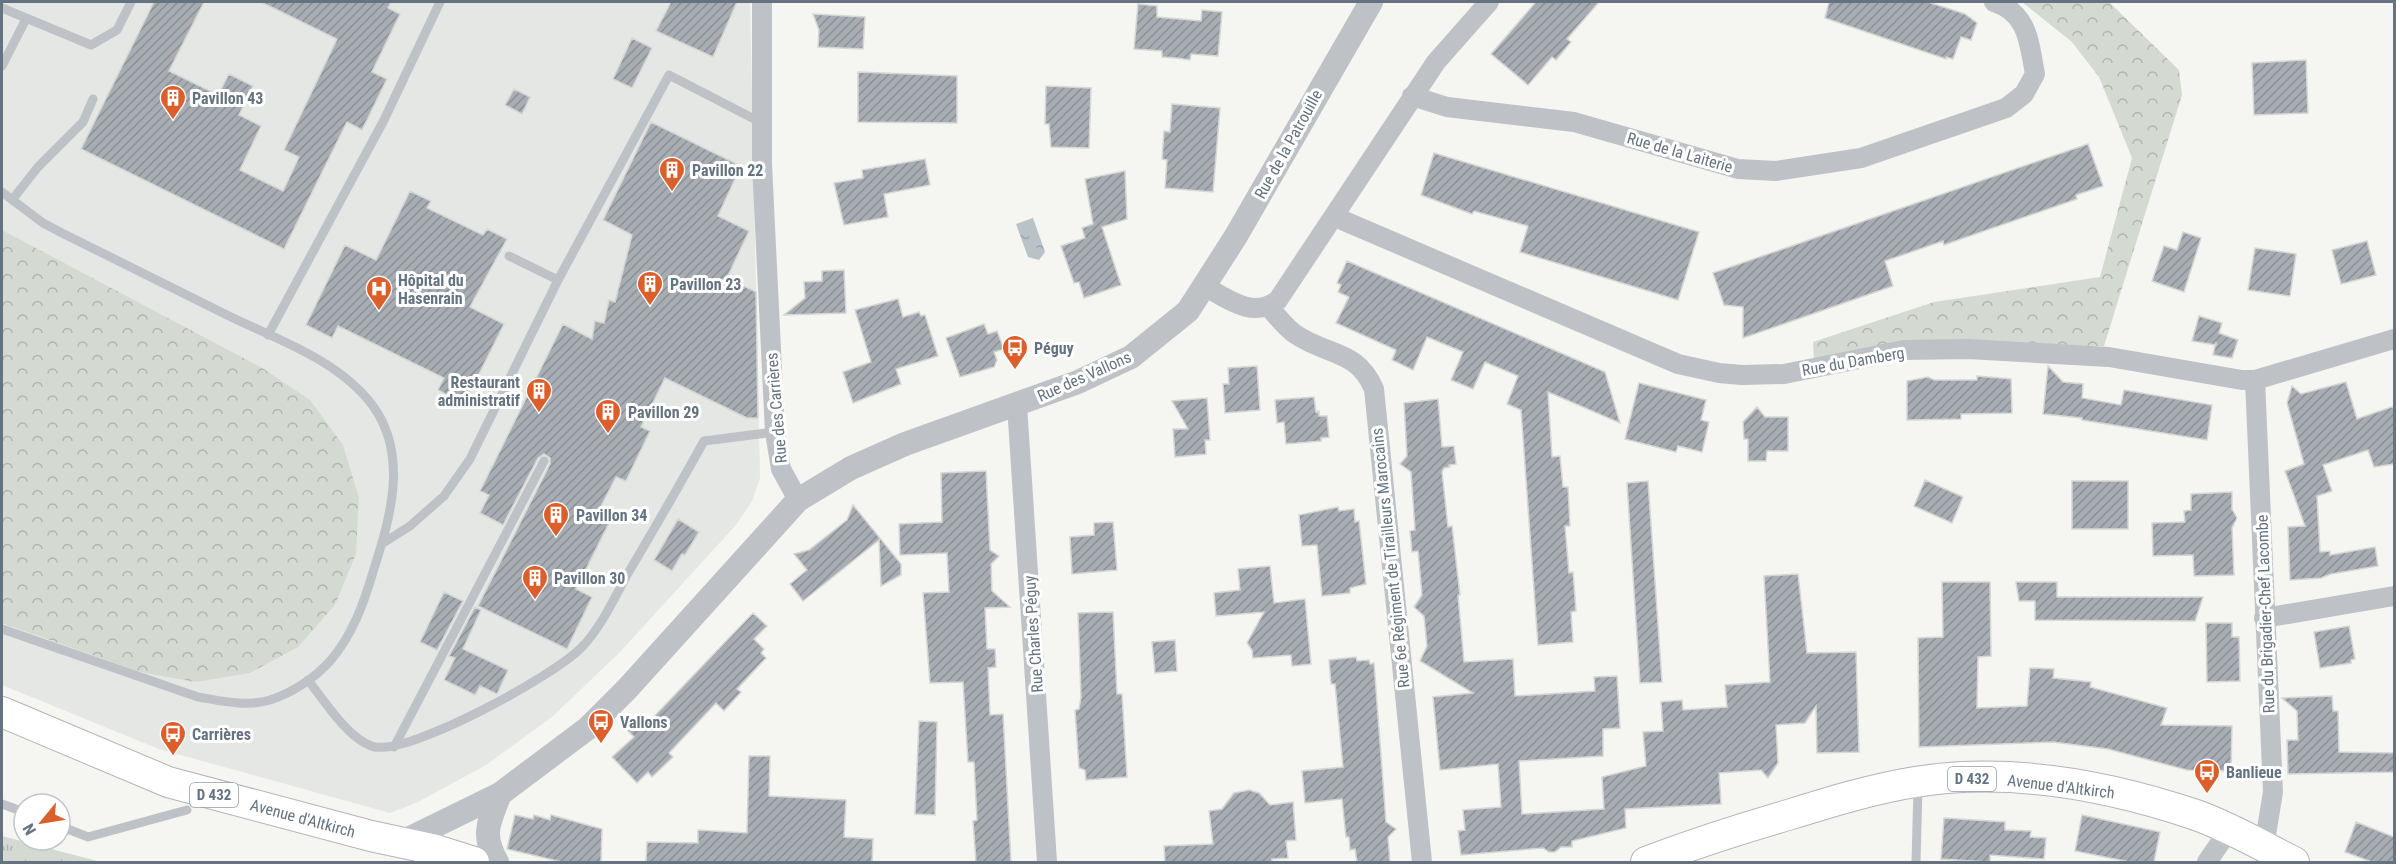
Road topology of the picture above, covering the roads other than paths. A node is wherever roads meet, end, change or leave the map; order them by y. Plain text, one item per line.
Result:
1 (131, 2) edge
2 (440, 2) edge
3 (762, 2) edge
4 (1371, 2) edge
5 (1489, 2) edge
6 (1994, 2) edge
7 (3, 6) edge
8 (26, 19) junction
9 (2, 66) edge
10 (1412, 96) junction
11 (93, 99) dead end
12 (762, 123) junction
13 (2, 192) edge
14 (12, 200) junction
15 (1335, 218) junction
16 (509, 256) dead end
17 (558, 280) junction
18 (1206, 287) junction
19 (1269, 307) junction
20 (268, 335) junction
21 (2394, 339) edge
22 (2255, 380) junction
23 (1017, 405) junction
24 (775, 432) junction
25 (544, 460) dead end
26 (798, 500) junction
27 (383, 543) junction
28 (2394, 596) edge
29 (2264, 618) junction
30 (2, 629) edge
31 (308, 681) junction
32 (2, 712) edge
33 (394, 747) junction
34 (1918, 782) junction
35 (500, 794) junction
36 (187, 810) dead end
37 (454, 817) junction
38 (2229, 830) junction
39 (72, 831) edge
40 (400, 843) junction
41 (2264, 847) junction
42 (436, 850) junction
43 (474, 862) edge
44 (496, 862) edge
45 (1047, 862) edge
46 (1422, 862) edge
47 (1646, 862) edge
48 (1916, 862) edge
49 (2207, 862) edge
50 (2294, 862) edge

1 - 8 lane
2 - 20 lane
3 - 12 street, Rue des Carrières
4 - 18 street, Rue de la Patrouille
5 - 10 street
6 - 10 street, Rue de la Laiterie
7 - 8 lane
8 - 9 lane
10 - 15 street
11 - 14 lane
12 - 17 lane
12 - 24 street, Rue des Carrières
13 - 14 lane
14 - 20 lane
15 - 19 street
15 - 22 street, Rue du Damberg
16 - 17 lane
17 - 27 lane
18 - 19 street
18 - 23 street, Rue des Vallons
19 - 46 street, Rue 6e Régiment de Tirailleurs Marocains
20 - 27 lane
21 - 22 street, Rue du Damberg
22 - 29 street, Rue du Brigadier-Chef Lacombe
23 - 26 street, Rue des Vallons
23 - 45 street, Rue Charles Péguy
24 - 26 street, Rue des Carrières
24 - 33 lane
25 - 33 lane
26 - 35 street
27 - 31 lane
28 - 29 street
29 - 41 street, Rue du Brigadier-Chef Lacombe
30 - 31 lane
31 - 33 lane
32 - 40 main road, Avenue d'Altkirch / D 432
34 - 38 main road, Avenue d'Altkirch / D 432
34 - 47 main road, Avenue d'Altkirch / D 432
34 - 48 lane
35 - 37 street
35 - 44 street
36 - 39 lane
37 - 40 street
37 - 42 street
38 - 41 main road, Avenue d'Altkirch / D 432
38 - 49 street
40 - 42 main road, Avenue d'Altkirch / D 432
41 - 50 main road, Avenue d'Altkirch / D 432
42 - 43 main road, Avenue d'Altkirch / D 432

